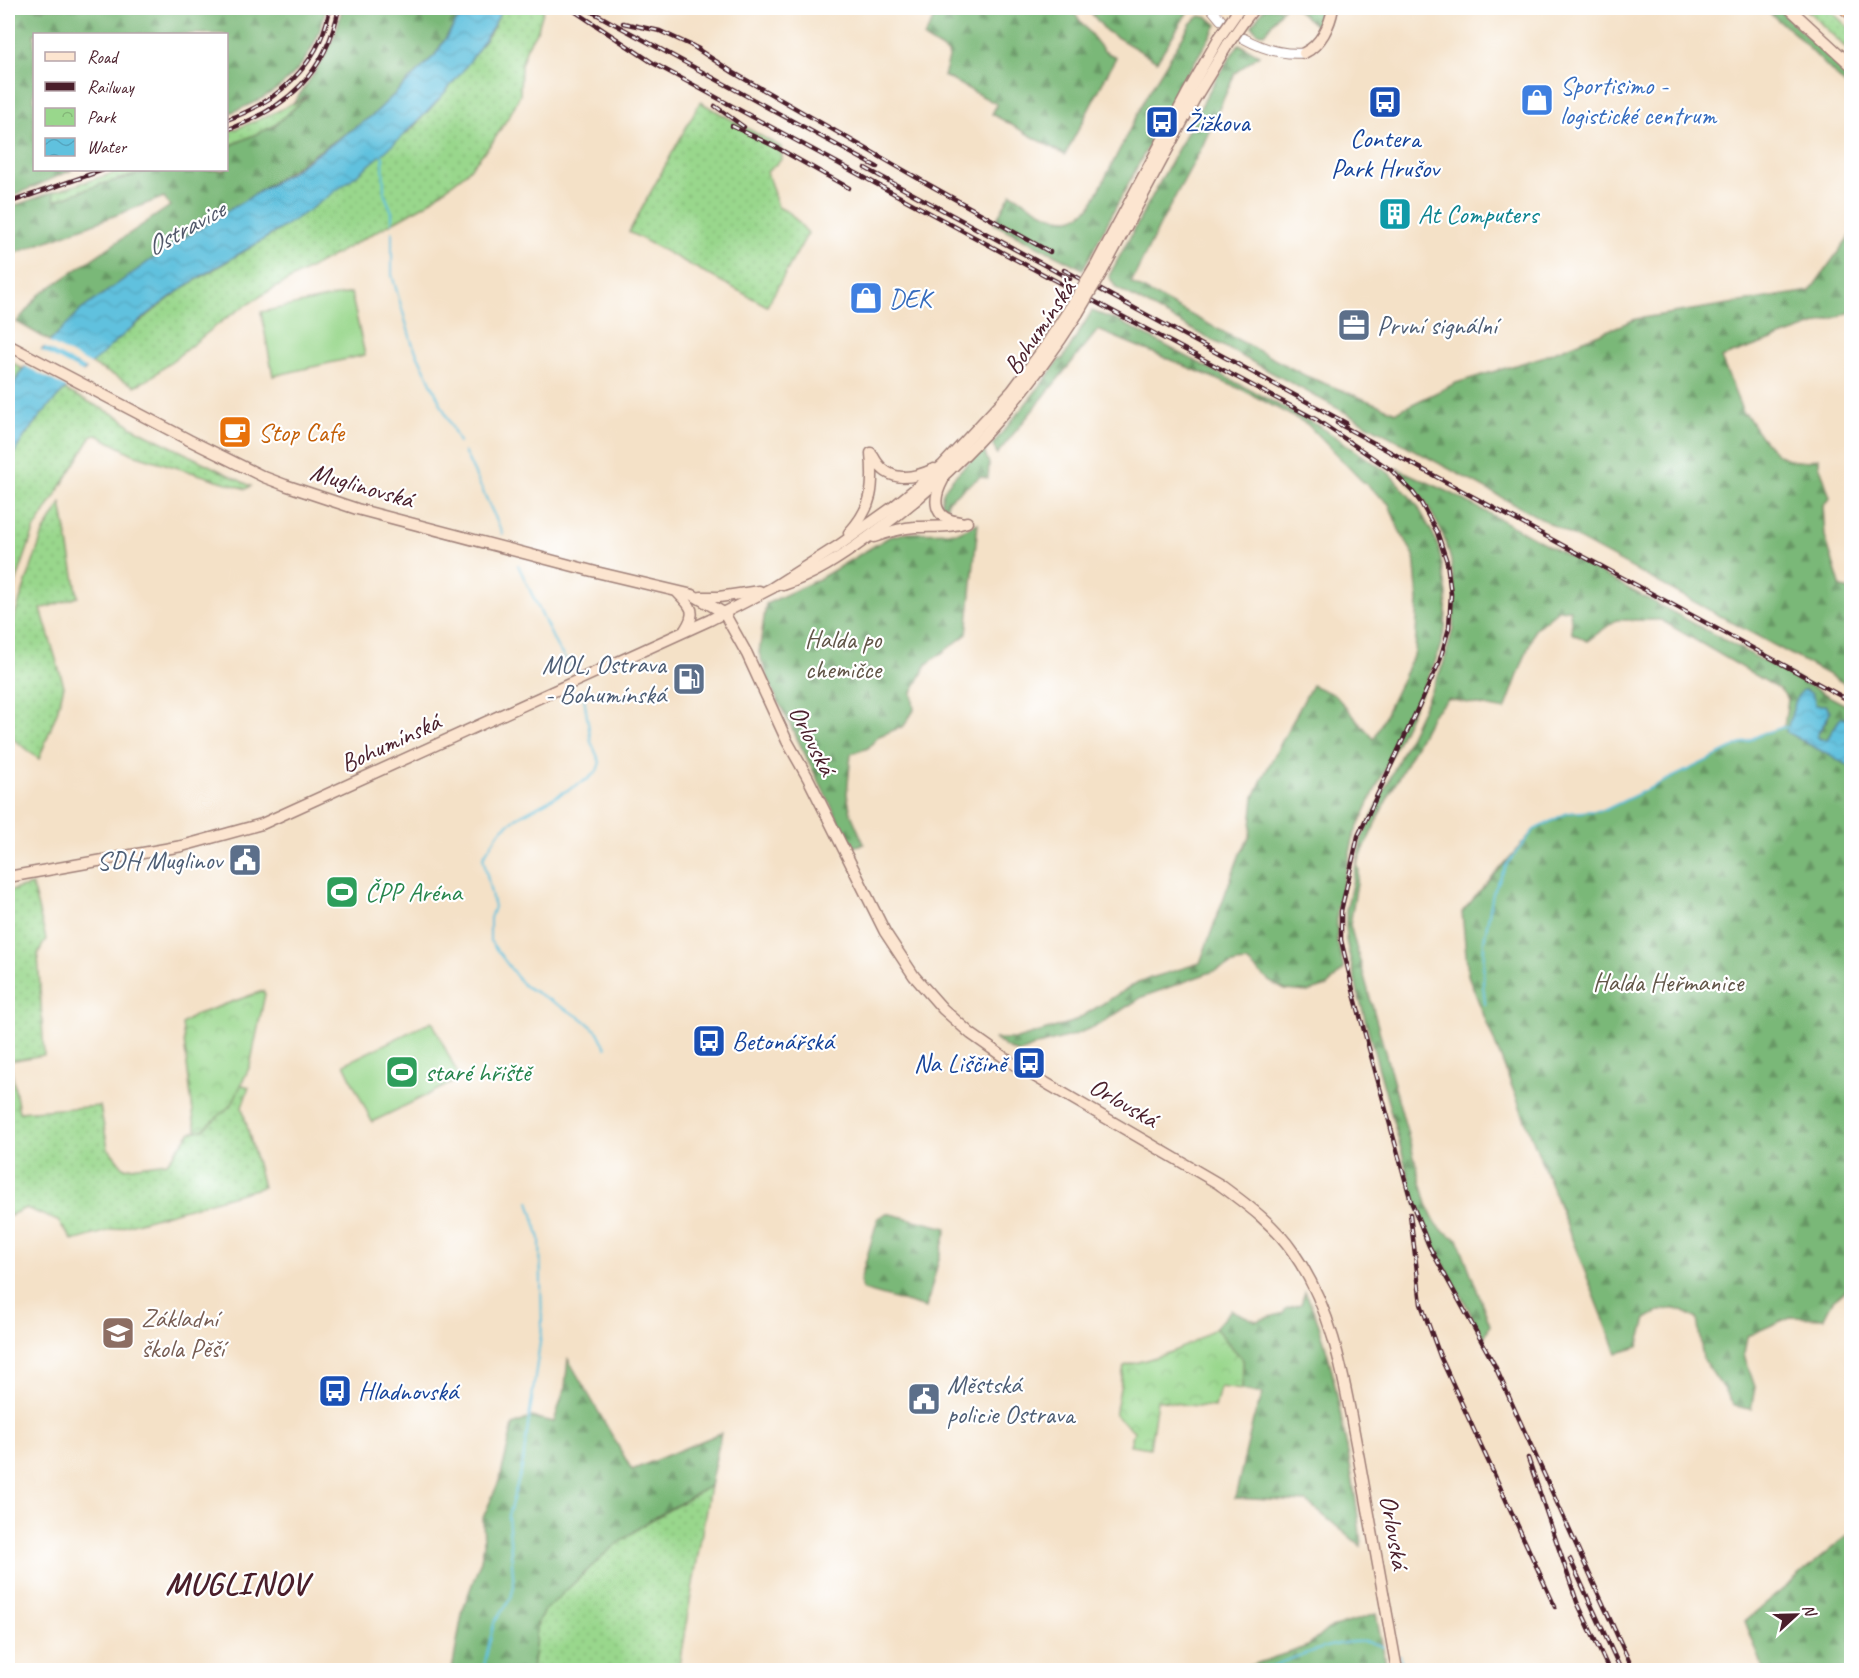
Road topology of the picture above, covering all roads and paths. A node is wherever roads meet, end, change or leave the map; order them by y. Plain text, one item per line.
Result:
1 (1210, 8) edge
2 (1254, 8) edge
3 (1333, 8) edge
4 (1789, 8) edge
5 (1846, 8) edge
6 (1851, 13) edge
7 (1240, 14) edge
8 (1221, 20) dead end
9 (1243, 38) dead end
10 (1304, 53) joint
11 (1851, 66) edge
12 (8, 345) edge
13 (948, 466) junction
14 (862, 541) junction
15 (838, 546) junction
16 (772, 588) junction
17 (678, 592) junction
18 (697, 597) junction
19 (724, 613) junction
20 (685, 631) junction
21 (8, 877) edge
22 (1397, 1671) edge

1 - 8 street
2 - 7 main road, Bohumínská
3 - 10 main road
4 - 11 main road
5 - 6 highway
7 - 13 main road, Bohumínská, bridge
9 - 10 street
12 - 17 main road, Muglinovská
13 - 14 main road, Bohumínská
13 - 14 main road
13 - 15 main road, Bohumínská
13 - 15 main road
14 - 16 main road, Bohumínská
15 - 16 main road, Bohumínská
16 - 18 main road
16 - 19 main road, Bohumínská
17 - 18 main road, Muglinovská
17 - 20 main road
18 - 19 main road, Muglinovská
19 - 20 main road, Bohumínská
19 - 22 main road, Orlovská
20 - 21 main road, Bohumínská

